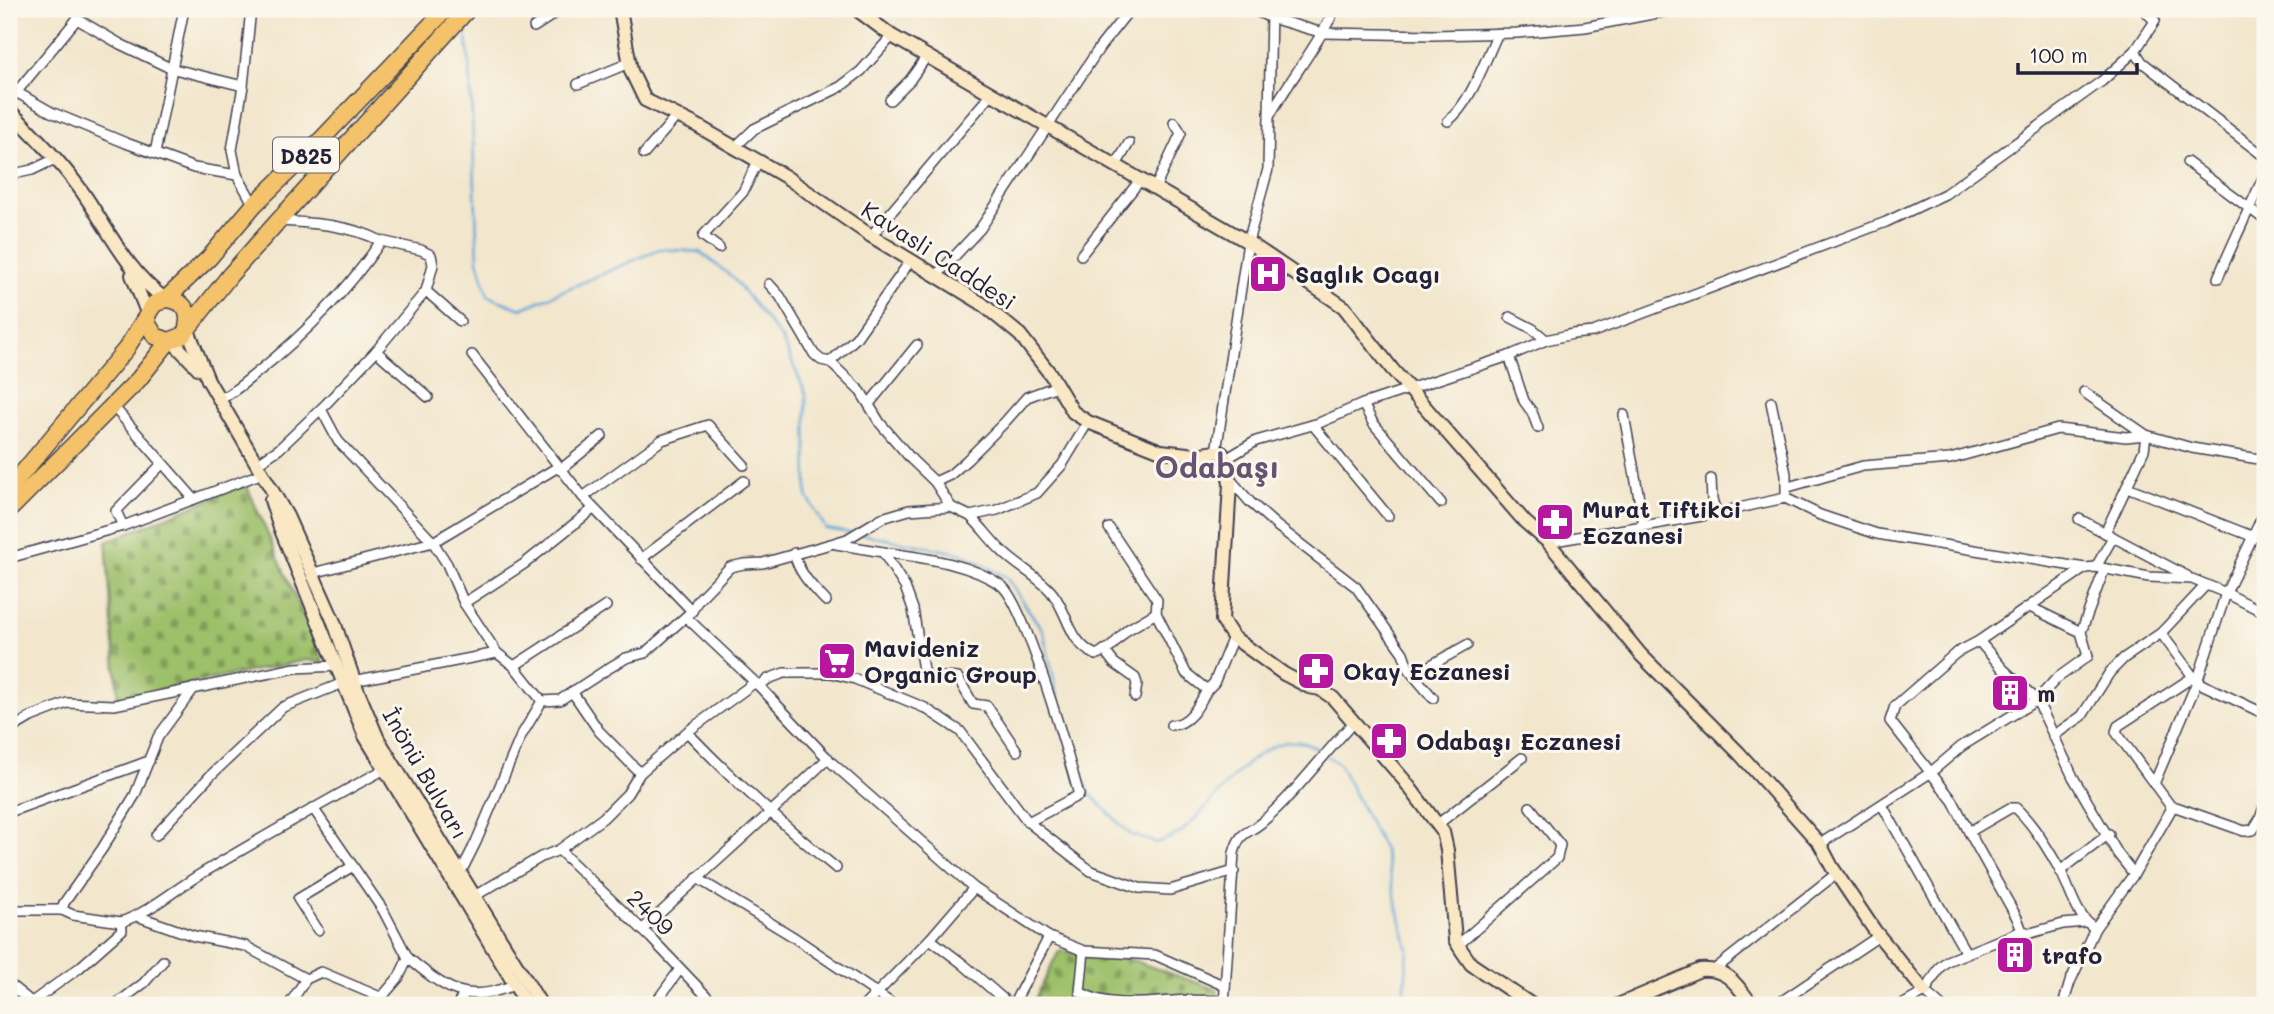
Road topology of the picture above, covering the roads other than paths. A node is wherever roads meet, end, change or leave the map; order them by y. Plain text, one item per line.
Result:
1 (184, 9) edge
2 (251, 9) edge
3 (446, 9) edge
4 (468, 9) edge
5 (562, 9) edge
6 (620, 9) edge
7 (856, 9) edge
8 (1130, 9) edge
9 (1252, 9) edge
10 (1335, 9) edge
11 (1678, 9) edge
12 (2143, 9) edge
13 (1271, 13) edge
14 (78, 14) edge
15 (534, 27) dead end
16 (1323, 33) junction
17 (1498, 33) junction
18 (892, 36) junction
19 (2135, 51) junction
20 (927, 56) junction
21 (629, 63) junction
22 (170, 68) junction
23 (578, 84) dead end
24 (243, 86) junction
25 (16, 92) junction
26 (992, 93) junction
27 (890, 100) dead end
28 (9, 101) edge
29 (9, 110) edge
30 (677, 116) junction
31 (1269, 117) junction
32 (1448, 121) dead end
33 (1174, 122) dead end
34 (23, 124) junction
35 (9, 125) edge
36 (1049, 126) junction
37 (1129, 143) dead end
38 (734, 148) junction
39 (155, 153) junction
40 (644, 154) dead end
41 (2265, 157) edge
42 (55, 159) junction
43 (758, 161) junction
44 (2187, 162) dead end
45 (1116, 165) junction
46 (2265, 173) edge
47 (9, 175) edge
48 (237, 175) junction
49 (1141, 179) junction
50 (1155, 188) junction
51 (254, 205) junction
52 (2250, 207) junction
53 (2265, 220) edge
54 (278, 221) junction
55 (871, 236) junction
56 (381, 241) junction
57 (1248, 242) junction
58 (719, 247) dead end
59 (1081, 256) dead end
60 (911, 260) junction
61 (128, 264) junction
62 (937, 275) junction
63 (2218, 278) dead end
64 (769, 284) dead end
65 (426, 291) junction
66 (166, 299) junction
67 (148, 316) junction
68 (1510, 317) dead end
69 (460, 321) dead end
70 (187, 327) junction
71 (170, 340) junction
72 (1546, 340) junction
73 (917, 345) dead end
74 (376, 351) junction
75 (471, 355) dead end
76 (1509, 356) junction
77 (830, 362) junction
78 (208, 380) junction
79 (1057, 386) junction
80 (1412, 389) junction
81 (2084, 392) dead end
82 (428, 397) dead end
83 (220, 399) junction
84 (1771, 402) dead end
85 (869, 404) junction
86 (1363, 404) junction
87 (112, 405) junction
88 (321, 409) junction
89 (1625, 415) dead end
90 (1088, 422) junction
91 (1313, 425) junction
92 (1538, 428) dead end
93 (2146, 435) junction
94 (602, 436) dead end
95 (1221, 455) junction
96 (2265, 460) edge
97 (162, 464) junction
98 (744, 465) dead end
99 (559, 468) junction
100 (261, 470) junction
101 (1229, 478) junction
102 (1711, 479) dead end
103 (744, 481) dead end
104 (935, 482) junction
105 (1788, 487) junction
106 (2127, 487) junction
107 (9, 489) edge
108 (583, 497) junction
109 (1785, 498) junction
110 (194, 499) junction
111 (1441, 503) dead end
112 (951, 507) junction
113 (593, 509) junction
114 (9, 510) edge
115 (2265, 511) edge
116 (1717, 513) junction
117 (970, 516) junction
118 (1388, 516) dead end
119 (2079, 519) dead end
120 (122, 526) junction
121 (1644, 526) junction
122 (1109, 528) dead end
123 (2109, 535) junction
124 (2254, 537) junction
125 (433, 542) junction
126 (1548, 542) junction
127 (834, 543) junction
128 (883, 552) junction
129 (794, 553) junction
130 (9, 558) edge
131 (641, 559) junction
132 (2085, 568) junction
133 (2100, 568) junction
134 (313, 573) junction
135 (2192, 579) junction
136 (2206, 584) junction
137 (2226, 593) junction
138 (826, 600) dead end
139 (464, 603) junction
140 (606, 606) dead end
141 (2030, 607) junction
142 (1156, 613) junction
143 (2265, 613) edge
144 (689, 614) junction
145 (2081, 632) junction
146 (2161, 633) junction
147 (1233, 637) junction
148 (1979, 641) junction
149 (1467, 645) dead end
150 (1104, 650) junction
151 (497, 653) junction
152 (337, 666) junction
153 (514, 666) junction
154 (1409, 669) junction
155 (2195, 680) junction
156 (349, 682) junction
157 (757, 685) junction
158 (194, 688) junction
159 (1207, 690) junction
160 (573, 693) junction
161 (1135, 697) dead end
162 (1433, 698) dead end
163 (2037, 700) junction
164 (542, 701) junction
165 (2265, 714) edge
166 (1353, 723) junction
167 (1171, 725) dead end
168 (9, 730) edge
169 (687, 732) junction
170 (2053, 736) junction
171 (1017, 751) dead end
172 (828, 758) junction
173 (1522, 758) dead end
174 (149, 761) junction
175 (385, 769) junction
176 (640, 773) junction
177 (1930, 773) junction
178 (2154, 783) junction
179 (2265, 804) edge
180 (1882, 805) junction
181 (1530, 807) dead end
182 (313, 808) junction
183 (2172, 808) junction
184 (9, 812) edge
185 (770, 814) junction
186 (1028, 822) junction
187 (1438, 824) junction
188 (1969, 832) junction
189 (2109, 834) junction
190 (156, 835) dead end
191 (1820, 844) junction
192 (559, 850) junction
193 (353, 866) junction
194 (836, 868) dead end
195 (1234, 871) junction
196 (2060, 871) junction
197 (460, 874) junction
198 (1836, 874) junction
199 (2134, 874) junction
200 (697, 878) junction
201 (974, 888) junction
202 (470, 899) junction
203 (62, 910) junction
204 (137, 916) junction
205 (9, 920) edge
206 (121, 922) junction
207 (2085, 922) junction
208 (2095, 928) junction
209 (318, 930) dead end
210 (642, 930) junction
211 (2022, 931) junction
212 (1879, 936) junction
213 (1049, 937) junction
214 (930, 939) junction
215 (1458, 945) junction
216 (1084, 951) junction
217 (1966, 953) junction
218 (408, 958) junction
219 (163, 961) dead end
220 (680, 969) junction
221 (1714, 970) junction
222 (306, 979) junction
223 (9, 984) edge
224 (514, 985) junction
225 (1225, 986) junction
226 (877, 992) junction
227 (1925, 992) junction
228 (465, 993) junction
229 (378, 1001) edge
230 (1635, 1002) edge
231 (1224, 1003) edge
232 (33, 1004) edge
233 (115, 1005) edge
234 (289, 1005) edge
235 (457, 1005) edge
236 (527, 1005) edge
237 (541, 1005) edge
238 (654, 1005) edge
239 (715, 1005) edge
240 (865, 1005) edge
241 (894, 1005) edge
242 (1012, 1005) edge
243 (1532, 1005) edge
244 (1618, 1005) edge
245 (1752, 1005) edge
246 (1776, 1005) edge
247 (1902, 1005) edge
248 (1940, 1005) edge
249 (2063, 1005) edge

1 - 22 street
2 - 24 street
3 - 51 highway, D825
4 - 54 highway, D825
5 - 15 street
6 - 21 street, Kavasli Caddesi
7 - 18 street
8 - 36 street
9 - 13 street
10 - 16 street
11 - 17 street
12 - 19 street
13 - 16 street
13 - 31 street
14 - 22 street
14 - 25 street
16 - 17 street
16 - 31 street
17 - 32 street
18 - 20 street
18 - 38 street
19 - 41 street
19 - 72 street
20 - 26 street
20 - 27 street
21 - 23 street
21 - 30 street, Kavasli Caddesi
22 - 24 street
22 - 39 street
24 - 48 street
25 - 28 street
25 - 39 street
26 - 36 street
26 - 55 street
29 - 34 street
30 - 38 street, Kavasli Caddesi
30 - 40 street
31 - 57 street
33 - 50 street
34 - 35 street
34 - 42 street
36 - 45 street
36 - 62 street
37 - 45 street
38 - 43 street, Kavasli Caddesi
39 - 48 street
42 - 47 street
42 - 61 street
43 - 55 street, Kavasli Caddesi
43 - 58 street
44 - 52 street
45 - 49 street
46 - 52 street
48 - 51 street
49 - 50 street
49 - 59 street
50 - 57 street
51 - 66 highway, D825
52 - 53 street
52 - 63 street
54 - 56 street
54 - 70 highway, D825
55 - 60 street, Kavasli Caddesi
56 - 65 street
56 - 83 street
57 - 80 street
57 - 95 street
60 - 62 street, Kavasli Caddesi
60 - 77 street
61 - 66 street
61 - 67 street
62 - 79 street, Kavasli Caddesi
64 - 77 street
65 - 69 street
65 - 74 street
66 - 67 highway, D825
66 - 70 highway
67 - 71 highway
67 - 107 highway, D825
68 - 72 street
70 - 71 highway, D825
70 - 78 street, İnönü Bulvarı
71 - 78 street, İnönü Bulvarı
71 - 87 highway, D825
72 - 76 street
73 - 85 street
74 - 82 street
74 - 88 street
75 - 99 street
76 - 80 street
76 - 92 street
77 - 85 street
78 - 83 street, İnönü Bulvarı
79 - 90 street, Kavasli Caddesi
79 - 104 street
80 - 86 street
80 - 126 street
81 - 93 street
83 - 100 street, İnönü Bulvarı
84 - 105 street
85 - 104 street
86 - 91 street
86 - 111 street
87 - 97 street
87 - 114 highway, D825
88 - 100 street
88 - 125 street
89 - 121 street
90 - 95 street, Kavasli Caddesi
90 - 117 street
91 - 95 street
91 - 118 street
93 - 96 street
93 - 105 street
93 - 106 street
94 - 99 street
95 - 101 street
97 - 110 street
97 - 120 street
98 - 108 street
99 - 108 street
99 - 125 street
100 - 110 street
100 - 134 street, İnönü Bulvarı
100 - 152 street, İnönü Bulvarı
101 - 147 street
101 - 154 street
102 - 116 street
103 - 131 street
104 - 112 street
105 - 109 street
106 - 123 street
106 - 124 street
108 - 113 street
109 - 116 street
109 - 132 street
110 - 120 street
112 - 117 street
112 - 127 street
113 - 131 street
113 - 139 street
115 - 124 street
116 - 121 street
117 - 150 street
119 - 123 street
120 - 130 street
121 - 126 street
122 - 142 street
123 - 133 street
123 - 135 street
124 - 137 street
125 - 134 street
125 - 139 street
126 - 191 street
127 - 128 street
127 - 129 street
128 - 171 street
128 - 186 street
129 - 138 street
129 - 144 street
131 - 144 street
132 - 133 street
132 - 141 street
133 - 135 street
133 - 145 street
134 - 156 street, İnönü Bulvarı
135 - 136 street
136 - 137 street
136 - 146 street
137 - 143 street
137 - 155 street
139 - 151 street
140 - 153 street
141 - 145 street
141 - 148 street
142 - 150 street
142 - 159 street
144 - 157 street
144 - 160 street
145 - 163 street
146 - 155 street
146 - 170 street
147 - 159 street
147 - 166 street
148 - 163 street
148 - 177 street
149 - 154 street
150 - 161 street
151 - 153 street
151 - 156 street
152 - 156 street, İnönü Bulvarı
152 - 158 street
153 - 164 street
154 - 162 street
155 - 165 street
155 - 178 street
155 - 178 street
156 - 175 street, İnönü Bulvarı
156 - 190 street
156 - 197 street, İnönü Bulvarı
157 - 169 street
157 - 172 street
157 - 186 street
158 - 168 street
158 - 174 street
159 - 167 street
160 - 164 street
160 - 176 street
163 - 170 street
163 - 177 street
164 - 197 street
166 - 187 street
166 - 195 street
169 - 176 street
169 - 185 street
170 - 189 street
172 - 185 street
172 - 201 street
173 - 187 street
174 - 184 street
174 - 203 street
175 - 182 street
175 - 202 street, İnönü Bulvarı
176 - 192 street
177 - 180 street
177 - 188 street
178 - 183 street
179 - 183 street
180 - 191 street
180 - 217 street
181 - 215 street
182 - 193 street
182 - 204 street
183 - 199 street
185 - 194 street
185 - 200 street
186 - 195 street
187 - 215 street
188 - 196 street
188 - 211 street
189 - 196 street
189 - 199 street
191 - 198 street
192 - 202 street
192 - 210 street, 2409
193 - 209 street
193 - 218 street
195 - 225 street
196 - 207 street
197 - 202 street, İnönü Bulvarı
198 - 212 street
198 - 221 street
199 - 208 street
200 - 210 street
200 - 226 street
201 - 213 street
201 - 214 street
202 - 224 street, İnönü Bulvarı
202 - 237 street, İnönü Bulvarı
203 - 205 street
203 - 206 street
204 - 206 street
204 - 222 street
206 - 232 street
207 - 208 street
207 - 211 street
208 - 249 street
210 - 220 street, 2409
211 - 217 street
212 - 227 street
212 - 246 street
213 - 216 street
213 - 242 street
214 - 226 street
214 - 242 street
215 - 243 street
216 - 225 street
216 - 231 street
217 - 227 street
218 - 228 street
218 - 229 street
219 - 233 street
220 - 238 street
220 - 239 street, 2409
221 - 230 street
221 - 245 street
222 - 229 street
222 - 234 street
223 - 232 street
224 - 228 street
224 - 236 street, İnönü Bulvarı
225 - 231 street
226 - 240 street
226 - 241 street
227 - 247 street
227 - 248 street
228 - 235 street
230 - 244 street

